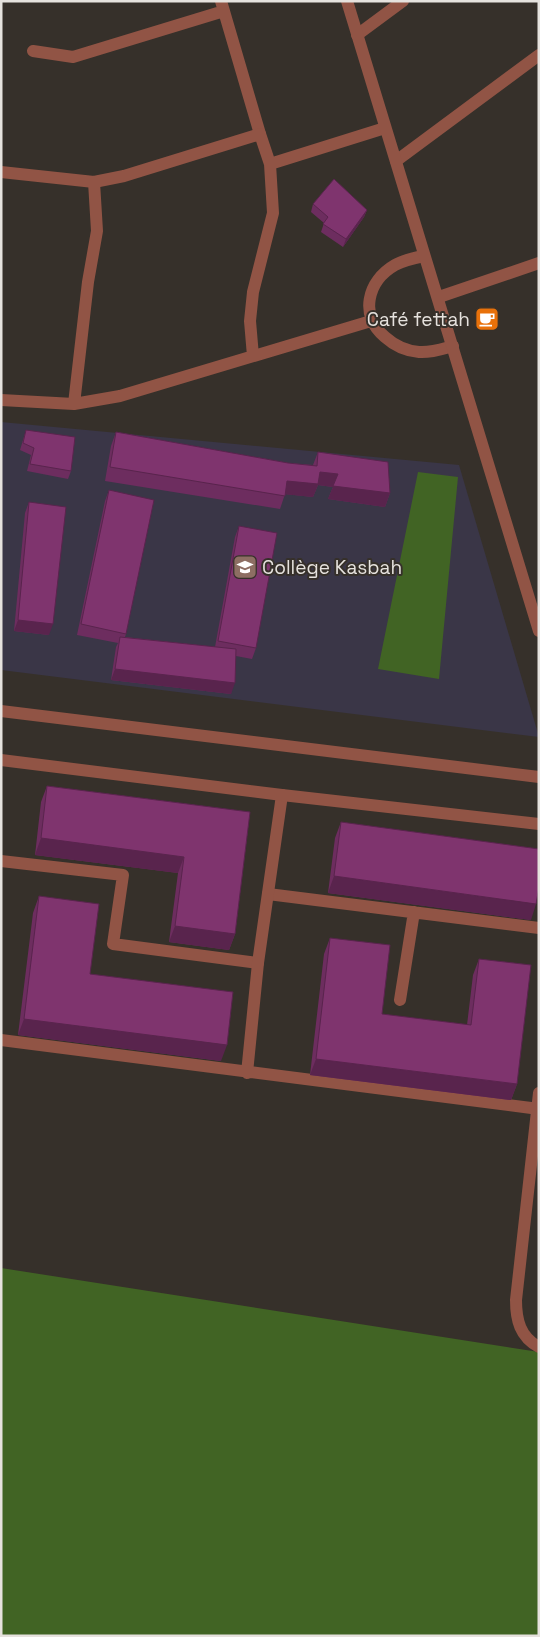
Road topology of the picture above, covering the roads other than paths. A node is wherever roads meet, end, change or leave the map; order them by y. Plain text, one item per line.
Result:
1 (347, 1) edge
2 (404, 1) edge
3 (223, 6) edge
4 (357, 35) junction
5 (33, 51) dead end
6 (539, 55) edge
7 (385, 128) junction
8 (260, 134) junction
9 (396, 161) junction
10 (270, 164) junction
11 (1, 172) edge
12 (94, 182) junction
13 (424, 256) junction
14 (539, 263) edge
15 (439, 297) junction
16 (371, 321) junction
17 (453, 346) junction
18 (253, 356) junction
19 (1, 400) edge
20 (74, 404) junction
21 (539, 631) edge
22 (1, 710) edge
23 (1, 760) edge
24 (539, 777) edge
25 (282, 796) junction
26 (539, 824) edge
27 (1, 861) edge
28 (268, 894) junction
29 (414, 912) junction
30 (539, 928) edge
31 (258, 963) junction
32 (400, 1000) dead end
33 (1, 1040) edge
34 (247, 1073) junction
35 (539, 1093) edge
36 (538, 1109) edge
37 (539, 1347) edge

1 - 4 street
2 - 4 street
3 - 5 street
3 - 8 street
4 - 7 street
6 - 9 street
7 - 9 street
7 - 10 street
8 - 10 street
8 - 12 street
9 - 13 street
10 - 18 street
11 - 12 street
12 - 20 street
13 - 15 street
13 - 16 street
14 - 15 street
15 - 17 street
16 - 17 street
16 - 18 street
17 - 21 street
18 - 20 street
19 - 20 street
22 - 24 street
23 - 25 street
25 - 26 street
25 - 28 street
27 - 31 street
28 - 29 street
28 - 31 street
29 - 30 street
29 - 32 street
31 - 34 street
33 - 34 street
34 - 36 street
35 - 36 street
36 - 37 street

